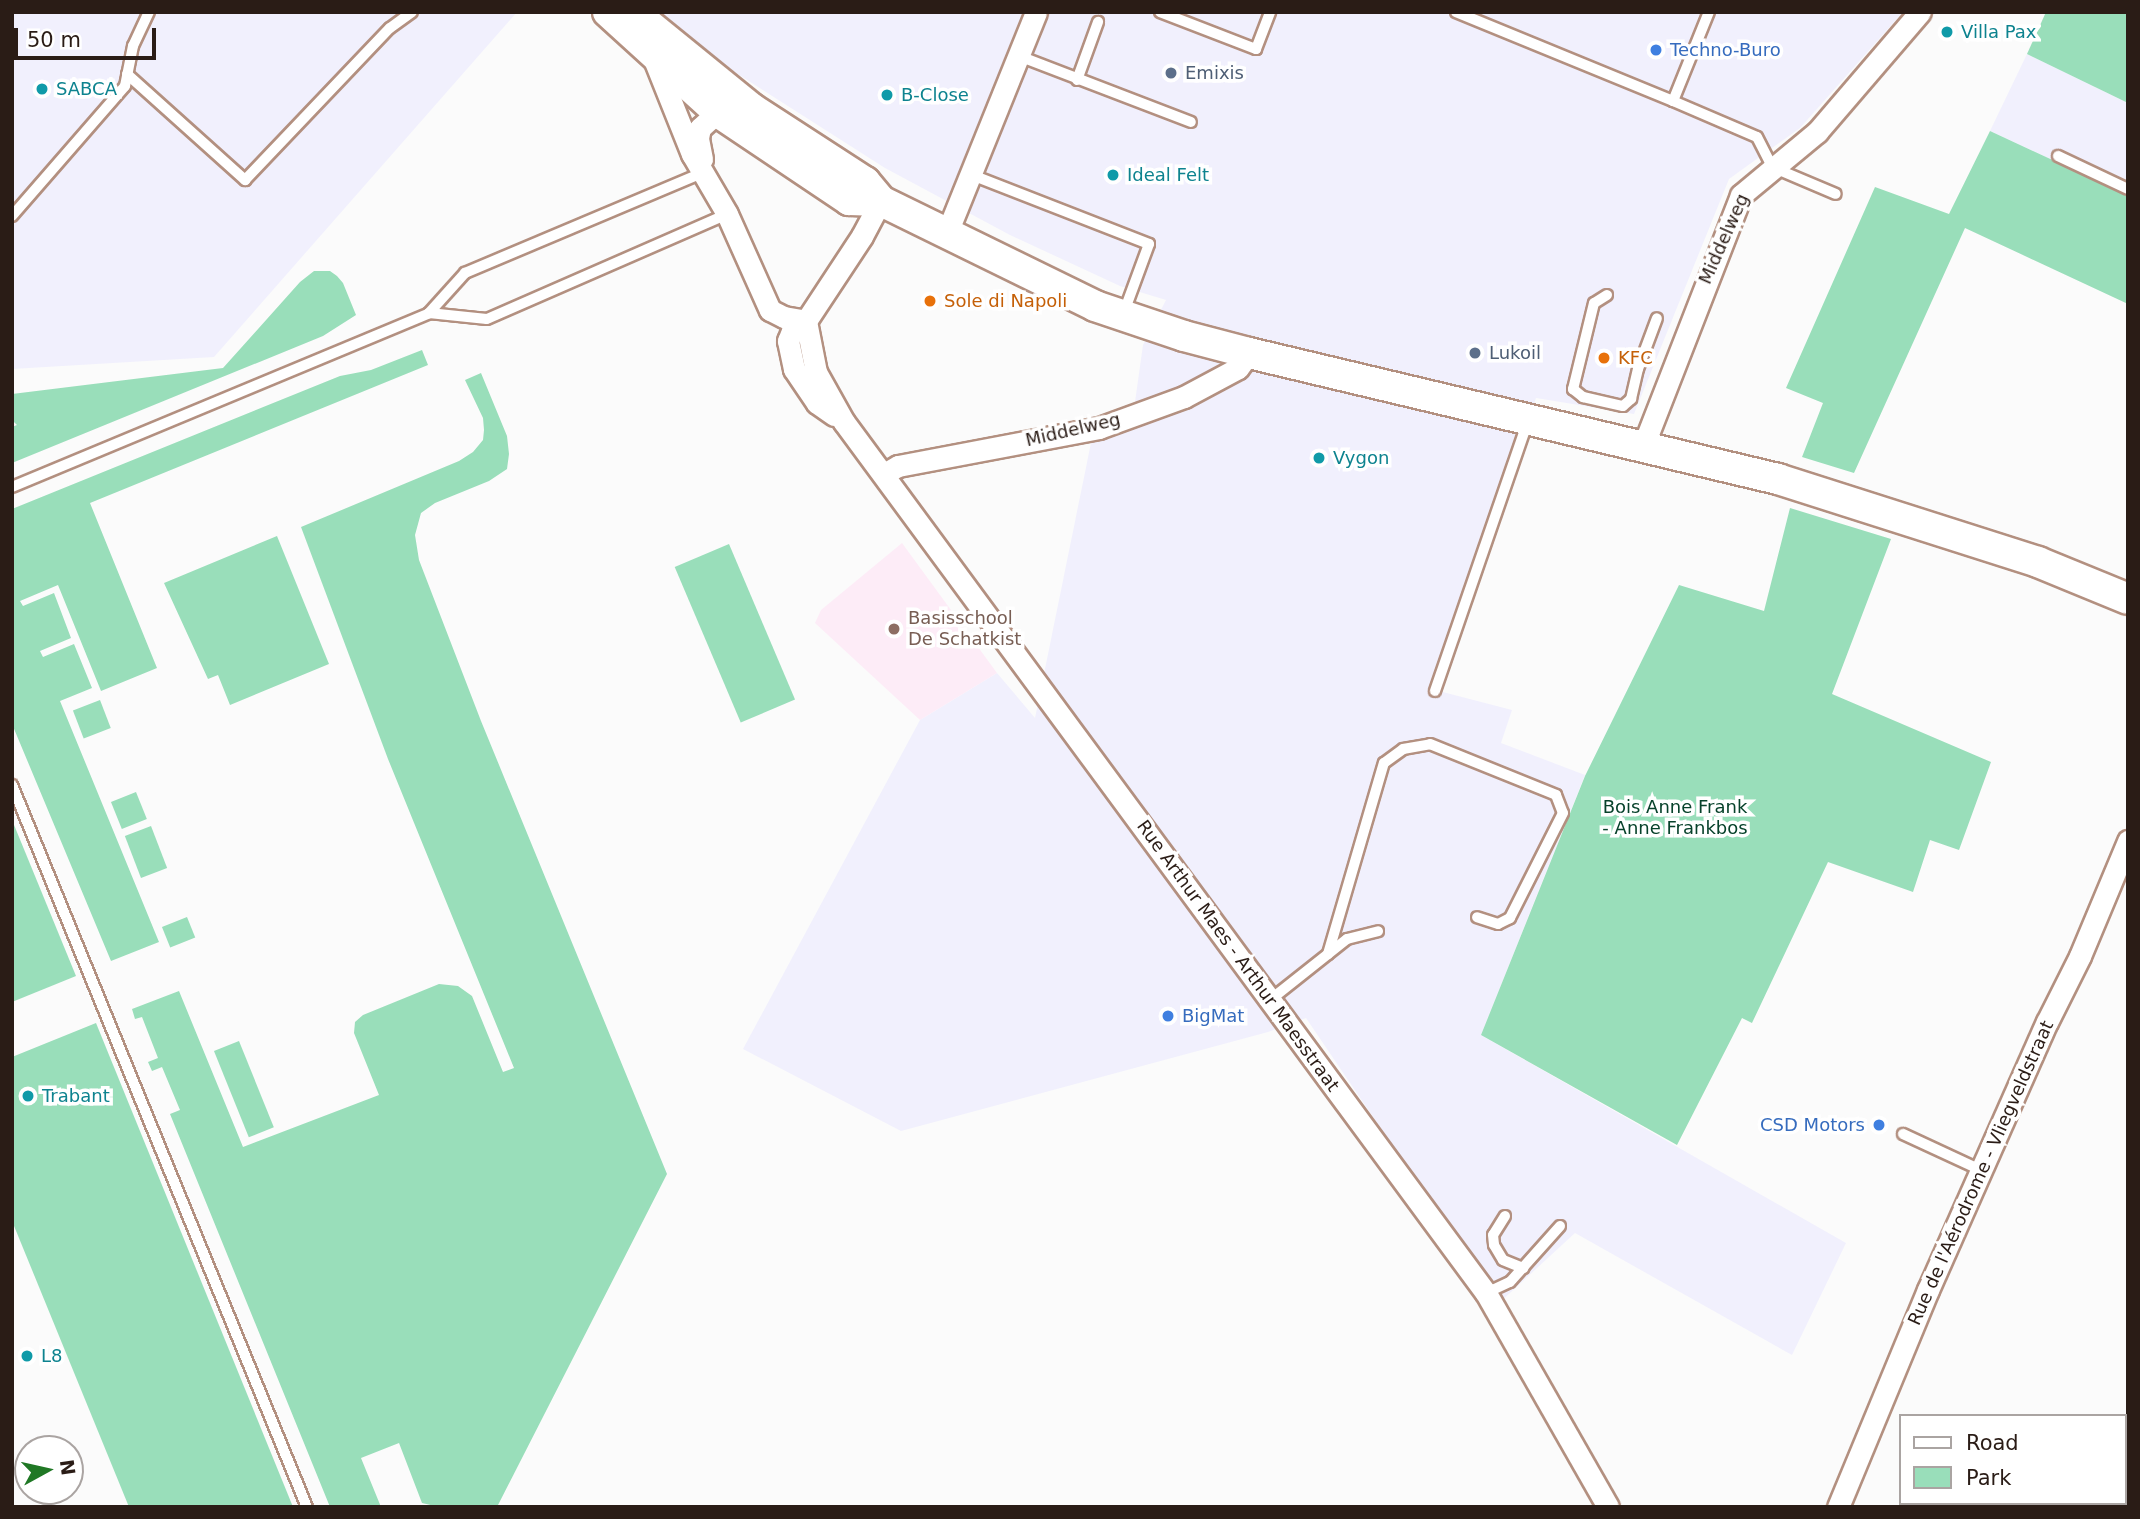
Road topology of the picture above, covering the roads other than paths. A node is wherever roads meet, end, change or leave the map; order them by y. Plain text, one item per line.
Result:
1 (149, 12) edge
2 (412, 12) edge
3 (608, 12) edge
4 (633, 12) edge
5 (1036, 12) edge
6 (1160, 12) edge
7 (1270, 12) edge
8 (1456, 12) edge
9 (1709, 12) edge
10 (1920, 12) edge
11 (1098, 22) dead end
12 (652, 54) junction
13 (1019, 56) junction
14 (127, 74) junction
15 (1077, 80) junction
16 (1672, 101) junction
17 (751, 108) junction
18 (718, 112) junction
19 (1191, 122) dead end
20 (2058, 156) dead end
21 (1772, 167) junction
22 (704, 173) junction
23 (972, 175) junction
24 (2128, 189) edge
25 (1836, 194) dead end
26 (880, 201) junction
27 (727, 214) junction
28 (12, 216) edge
29 (946, 235) junction
30 (1607, 295) dead end
31 (429, 313) junction
32 (1123, 315) junction
33 (1657, 318) dead end
34 (806, 321) junction
35 (1249, 353) junction
36 (1528, 418) junction
37 (1644, 444) junction
38 (884, 474) junction
39 (12, 486) edge
40 (2128, 599) edge
41 (1435, 691) dead end
42 (12, 785) edge
43 (2128, 841) edge
44 (1477, 917) dead end
45 (1378, 931) dead end
46 (1328, 954) junction
47 (1270, 1000) junction
48 (1903, 1134) dead end
49 (1981, 1170) junction
50 (1505, 1216) dead end
51 (1560, 1226) dead end
52 (1523, 1268) junction
53 (1486, 1293) junction
54 (307, 1507) edge
55 (1608, 1507) edge
56 (1838, 1507) edge

1 - 14 lane
2 - 14 lane
3 - 12 main road
4 - 17 main road
5 - 13 street
6 - 7 lane
8 - 16 lane
9 - 16 lane
10 - 21 street, Middelweg
11 - 15 lane
12 - 18 main road
12 - 22 street
13 - 15 lane
13 - 23 street
14 - 28 lane
15 - 19 lane
16 - 21 lane
17 - 18 street
17 - 26 main road
18 - 22 street
18 - 26 main road
20 - 24 lane
21 - 25 lane
21 - 37 street, Middelweg
22 - 27 street
22 - 31 lane
23 - 29 street
23 - 32 lane
26 - 29 main road
26 - 34 street, Rue Arthur Maes - Arthur Maesstraat
27 - 31 lane
27 - 34 street
29 - 32 main road
30 - 33 lane
31 - 39 lane
32 - 35 main road
34 - 38 street, Rue Arthur Maes - Arthur Maesstraat
35 - 36 main road
35 - 38 street, Middelweg
36 - 37 main road
36 - 41 lane
37 - 40 main road
38 - 47 street, Rue Arthur Maes - Arthur Maesstraat
42 - 54 lane
43 - 49 street, Rue de l'Aérodrome - Vliegveldstraat
44 - 46 lane
45 - 46 lane
46 - 47 lane
47 - 53 street, Rue Arthur Maes - Arthur Maesstraat
48 - 49 lane
49 - 56 street, Rue de l'Aérodrome - Vliegveldstraat
50 - 52 lane
51 - 52 lane
52 - 53 lane
53 - 55 street, Rue Arthur Maes - Arthur Maesstraat

